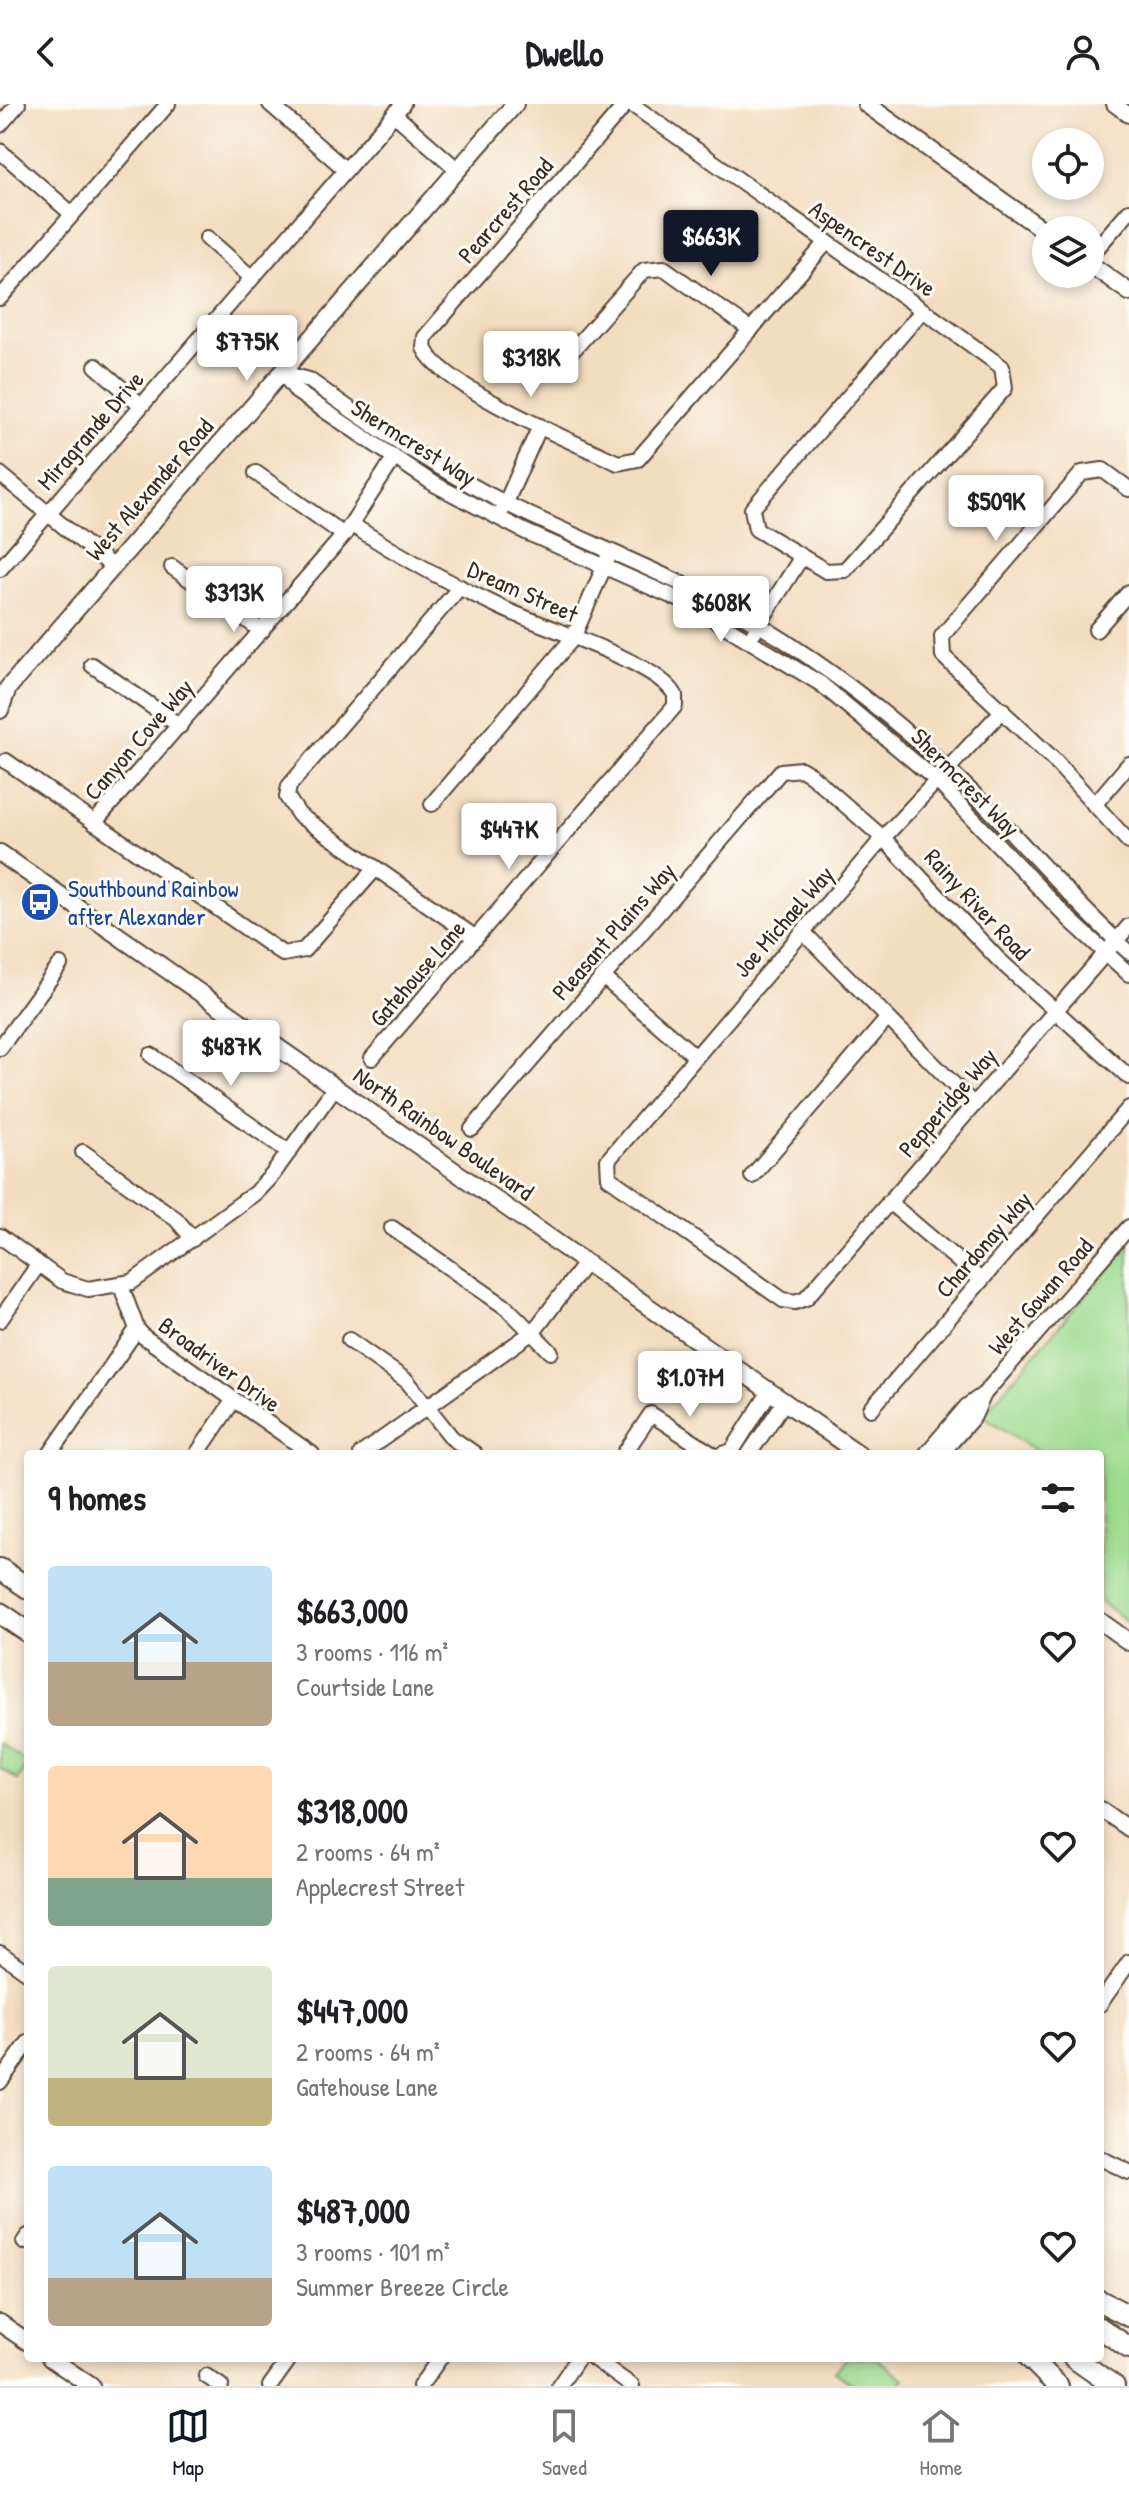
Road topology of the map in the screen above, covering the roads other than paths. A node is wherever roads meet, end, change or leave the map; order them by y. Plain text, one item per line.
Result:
1 (18, 104) edge
2 (168, 104) edge
3 (270, 104) edge
4 (515, 104) edge
5 (628, 104) edge
6 (866, 104) edge
7 (1114, 104) edge
8 (398, 109) edge
9 (1129, 115) edge
10 (0, 125) edge
11 (0, 151) edge
12 (346, 170) junction
13 (458, 170) junction
14 (1129, 211) edge
15 (72, 214) junction
16 (1032, 222) edge
17 (207, 238) dead end
18 (1104, 240) edge
19 (827, 242) junction
20 (1104, 274) edge
21 (252, 278) junction
22 (1129, 292) edge
23 (0, 298) edge
24 (923, 310) junction
25 (751, 330) junction
26 (574, 349) dead end
27 (96, 366) dead end
28 (283, 373) junction
29 (141, 405) junction
30 (540, 426) junction
31 (393, 460) junction
32 (256, 473) dead end
33 (0, 474) edge
34 (1129, 489) edge
35 (505, 503) junction
36 (49, 511) junction
37 (499, 518) junction
38 (348, 530) junction
39 (611, 550) junction
40 (801, 558) junction
41 (604, 566) junction
42 (113, 567) junction
43 (172, 567) dead end
44 (0, 569) edge
45 (460, 587) junction
46 (1129, 592) edge
47 (759, 625) junction
48 (1096, 630) dead end
49 (262, 631) junction
50 (573, 638) junction
51 (750, 639) junction
52 (92, 665) dead end
53 (4, 689) edge
54 (675, 695) joint
55 (0, 710) edge
56 (1003, 710) junction
57 (180, 726) junction
58 (6, 761) dead end
59 (1129, 764) edge
60 (792, 768) joint
61 (947, 768) junction
62 (936, 780) junction
63 (432, 804) dead end
64 (1094, 805) junction
65 (94, 823) junction
66 (883, 838) junction
67 (1129, 842) edge
68 (0, 853) edge
69 (376, 868) junction
70 (1129, 926) edge
71 (803, 932) junction
72 (476, 938) junction
73 (1116, 940) junction
74 (1129, 952) edge
75 (1105, 953) junction
76 (60, 965) dead end
77 (1129, 974) edge
78 (603, 977) junction
79 (1053, 1012) junction
80 (887, 1019) junction
81 (0, 1048) edge
82 (151, 1055) dead end
83 (695, 1056) junction
84 (372, 1058) dead end
85 (1129, 1077) edge
86 (335, 1087) junction
87 (974, 1105) junction
88 (1129, 1108) edge
89 (472, 1129) dead end
90 (83, 1152) dead end
91 (289, 1152) junction
92 (752, 1176) dead end
93 (889, 1202) junction
94 (1129, 1227) edge
95 (392, 1228) dead end
96 (0, 1236) edge
97 (193, 1239) junction
98 (586, 1262) junction
99 (38, 1265) junction
100 (981, 1280) junction
101 (121, 1286) junction
102 (795, 1302) joint
103 (0, 1320) edge
104 (137, 1329) junction
105 (534, 1331) junction
106 (349, 1340) dead end
107 (551, 1352) dead end
108 (770, 1391) junction
109 (984, 1394) junction
110 (233, 1401) junction
111 (785, 1401) junction
112 (430, 1407) junction
113 (871, 1409) dead end
114 (53, 1450) edge
115 (200, 1450) edge
116 (306, 1450) edge
117 (367, 1450) edge
118 (469, 1450) edge
119 (627, 1450) edge
120 (706, 1450) edge
121 (733, 1450) edge
122 (752, 1450) edge
123 (853, 1450) edge
124 (929, 1450) edge
125 (944, 1450) edge
126 (0, 1569) edge
127 (24, 1585) edge
128 (0, 1613) edge
129 (1104, 1624) edge
130 (24, 1629) edge
131 (1129, 1642) edge
132 (1104, 1812) edge
133 (1129, 1829) edge
134 (0, 1953) edge
135 (1129, 1962) edge
136 (24, 1970) edge
137 (1104, 1998) edge
138 (24, 2049) edge
139 (0, 2082) edge
140 (1104, 2160) edge
141 (1129, 2172) edge
142 (1104, 2303) edge
143 (1129, 2316) edge
144 (0, 2323) edge
145 (1104, 2331) edge
146 (24, 2339) edge
147 (1129, 2348) edge
148 (56, 2362) edge
149 (287, 2362) edge
150 (437, 2362) edge
151 (575, 2362) edge
152 (599, 2362) edge
153 (1034, 2362) edge
154 (1080, 2362) edge
155 (206, 2376) dead end
156 (91, 2386) edge
157 (221, 2386) edge
158 (270, 2386) edge
159 (420, 2386) edge
160 (559, 2386) edge
161 (632, 2386) edge
162 (1058, 2386) edge
163 (1114, 2386) edge

1 - 10 street
2 - 15 street
3 - 12 street
4 - 13 main road, West Alexander Road
5 - 19 street, Aspencrest Drive
5 - 30 street, Pearcrest Road
6 - 16 main road
7 - 9 street
8 - 12 street, Miragrande Drive
8 - 13 street
11 - 15 street
12 - 21 street, Miragrande Drive
13 - 28 main road, West Alexander Road
14 - 18 street
15 - 23 street
17 - 21 street
19 - 24 street, Aspencrest Drive
19 - 25 street
20 - 22 main road
21 - 29 street, Miragrande Drive
24 - 40 street
24 - 40 street, Aspencrest Drive
25 - 26 street
25 - 30 street
27 - 29 street
28 - 31 street, Shermcrest Way
28 - 35 street, Shermcrest Way
28 - 42 main road, West Alexander Road
29 - 36 street, Miragrande Drive
30 - 35 street
31 - 37 street, Shermcrest Way
31 - 38 street, Canyon Cove Way
32 - 38 street, Dream Street
33 - 36 street
34 - 56 street
35 - 37 street
35 - 39 street, Shermcrest Way
36 - 42 street
36 - 44 street, Miragrande Drive
37 - 41 street, Shermcrest Way
38 - 45 street, Dream Street
38 - 49 street, Canyon Cove Way
39 - 41 street
39 - 47 street, Shermcrest Way
40 - 47 street
41 - 50 street
41 - 51 street, Shermcrest Way
42 - 53 main road, West Alexander Road
43 - 49 street
45 - 50 street, Dream Street
45 - 69 street
46 - 48 street
47 - 51 street
47 - 61 street, Shermcrest Way
49 - 57 street, Canyon Cove Way
50 - 54 street, Dream Street
50 - 63 street
51 - 62 street, Shermcrest Way
52 - 57 street
53 - 55 main road, West Alexander Road
54 - 72 street, Gatehouse Lane
56 - 61 street, Joe Michael Way
56 - 64 street
57 - 65 street, Canyon Cove Way
58 - 65 street
59 - 64 street
60 - 66 street, Rainy River Road
60 - 78 street, Pleasant Plains Way
61 - 62 street, Joe Michael Way
61 - 73 street, Shermcrest Way
62 - 66 street, Joe Michael Way
62 - 75 street, Shermcrest Way
64 - 67 street
65 - 69 street
66 - 71 street, Joe Michael Way
66 - 79 street, Rainy River Road
68 - 86 main road, North Rainbow Boulevard
69 - 72 street
70 - 73 street, Pepperidge Way
71 - 80 street
71 - 83 street, Joe Michael Way
72 - 84 street, Gatehouse Lane
73 - 74 street, Shermcrest Way
73 - 75 street, Pepperidge Way
75 - 77 street, Shermcrest Way
75 - 79 street, Pepperidge Way
76 - 81 street
78 - 83 street
78 - 89 street, Pleasant Plains Way
79 - 85 street, Rainy River Road
79 - 87 street, Pepperidge Way
80 - 87 street
80 - 92 street
82 - 91 street
83 - 102 street, Joe Michael Way
86 - 91 street
86 - 98 main road, North Rainbow Boulevard
87 - 93 street, Pepperidge Way
88 - 100 street, Chardonay Way
90 - 97 street
91 - 97 street
93 - 100 street
93 - 102 street, Pepperidge Way
94 - 109 street, West Gowan Road
95 - 105 street
96 - 99 street
97 - 101 street
98 - 105 street
98 - 108 main road, North Rainbow Boulevard
99 - 101 street
99 - 103 street
100 - 113 street, Chardonay Way
101 - 104 street, Broadriver Drive
104 - 110 street, Broadriver Drive
104 - 114 street
105 - 107 street
105 - 112 street
106 - 112 street
108 - 111 main road, North Rainbow Boulevard
108 - 121 street
109 - 124 street, West Gowan Road
109 - 125 street, West Gowan Road
110 - 115 street
110 - 116 street, Broadriver Drive
111 - 122 street
111 - 123 main road, North Rainbow Boulevard
112 - 117 street
112 - 118 street
119 - 120 street
126 - 127 highway
128 - 130 highway
129 - 131 main road
132 - 133 street
134 - 136 street
135 - 137 street
138 - 139 street
140 - 141 street
142 - 143 highway
144 - 146 main road
145 - 147 highway
148 - 156 main road
149 - 158 street
150 - 159 street
151 - 160 street
152 - 161 street
153 - 162 highway
154 - 163 highway
155 - 157 street

